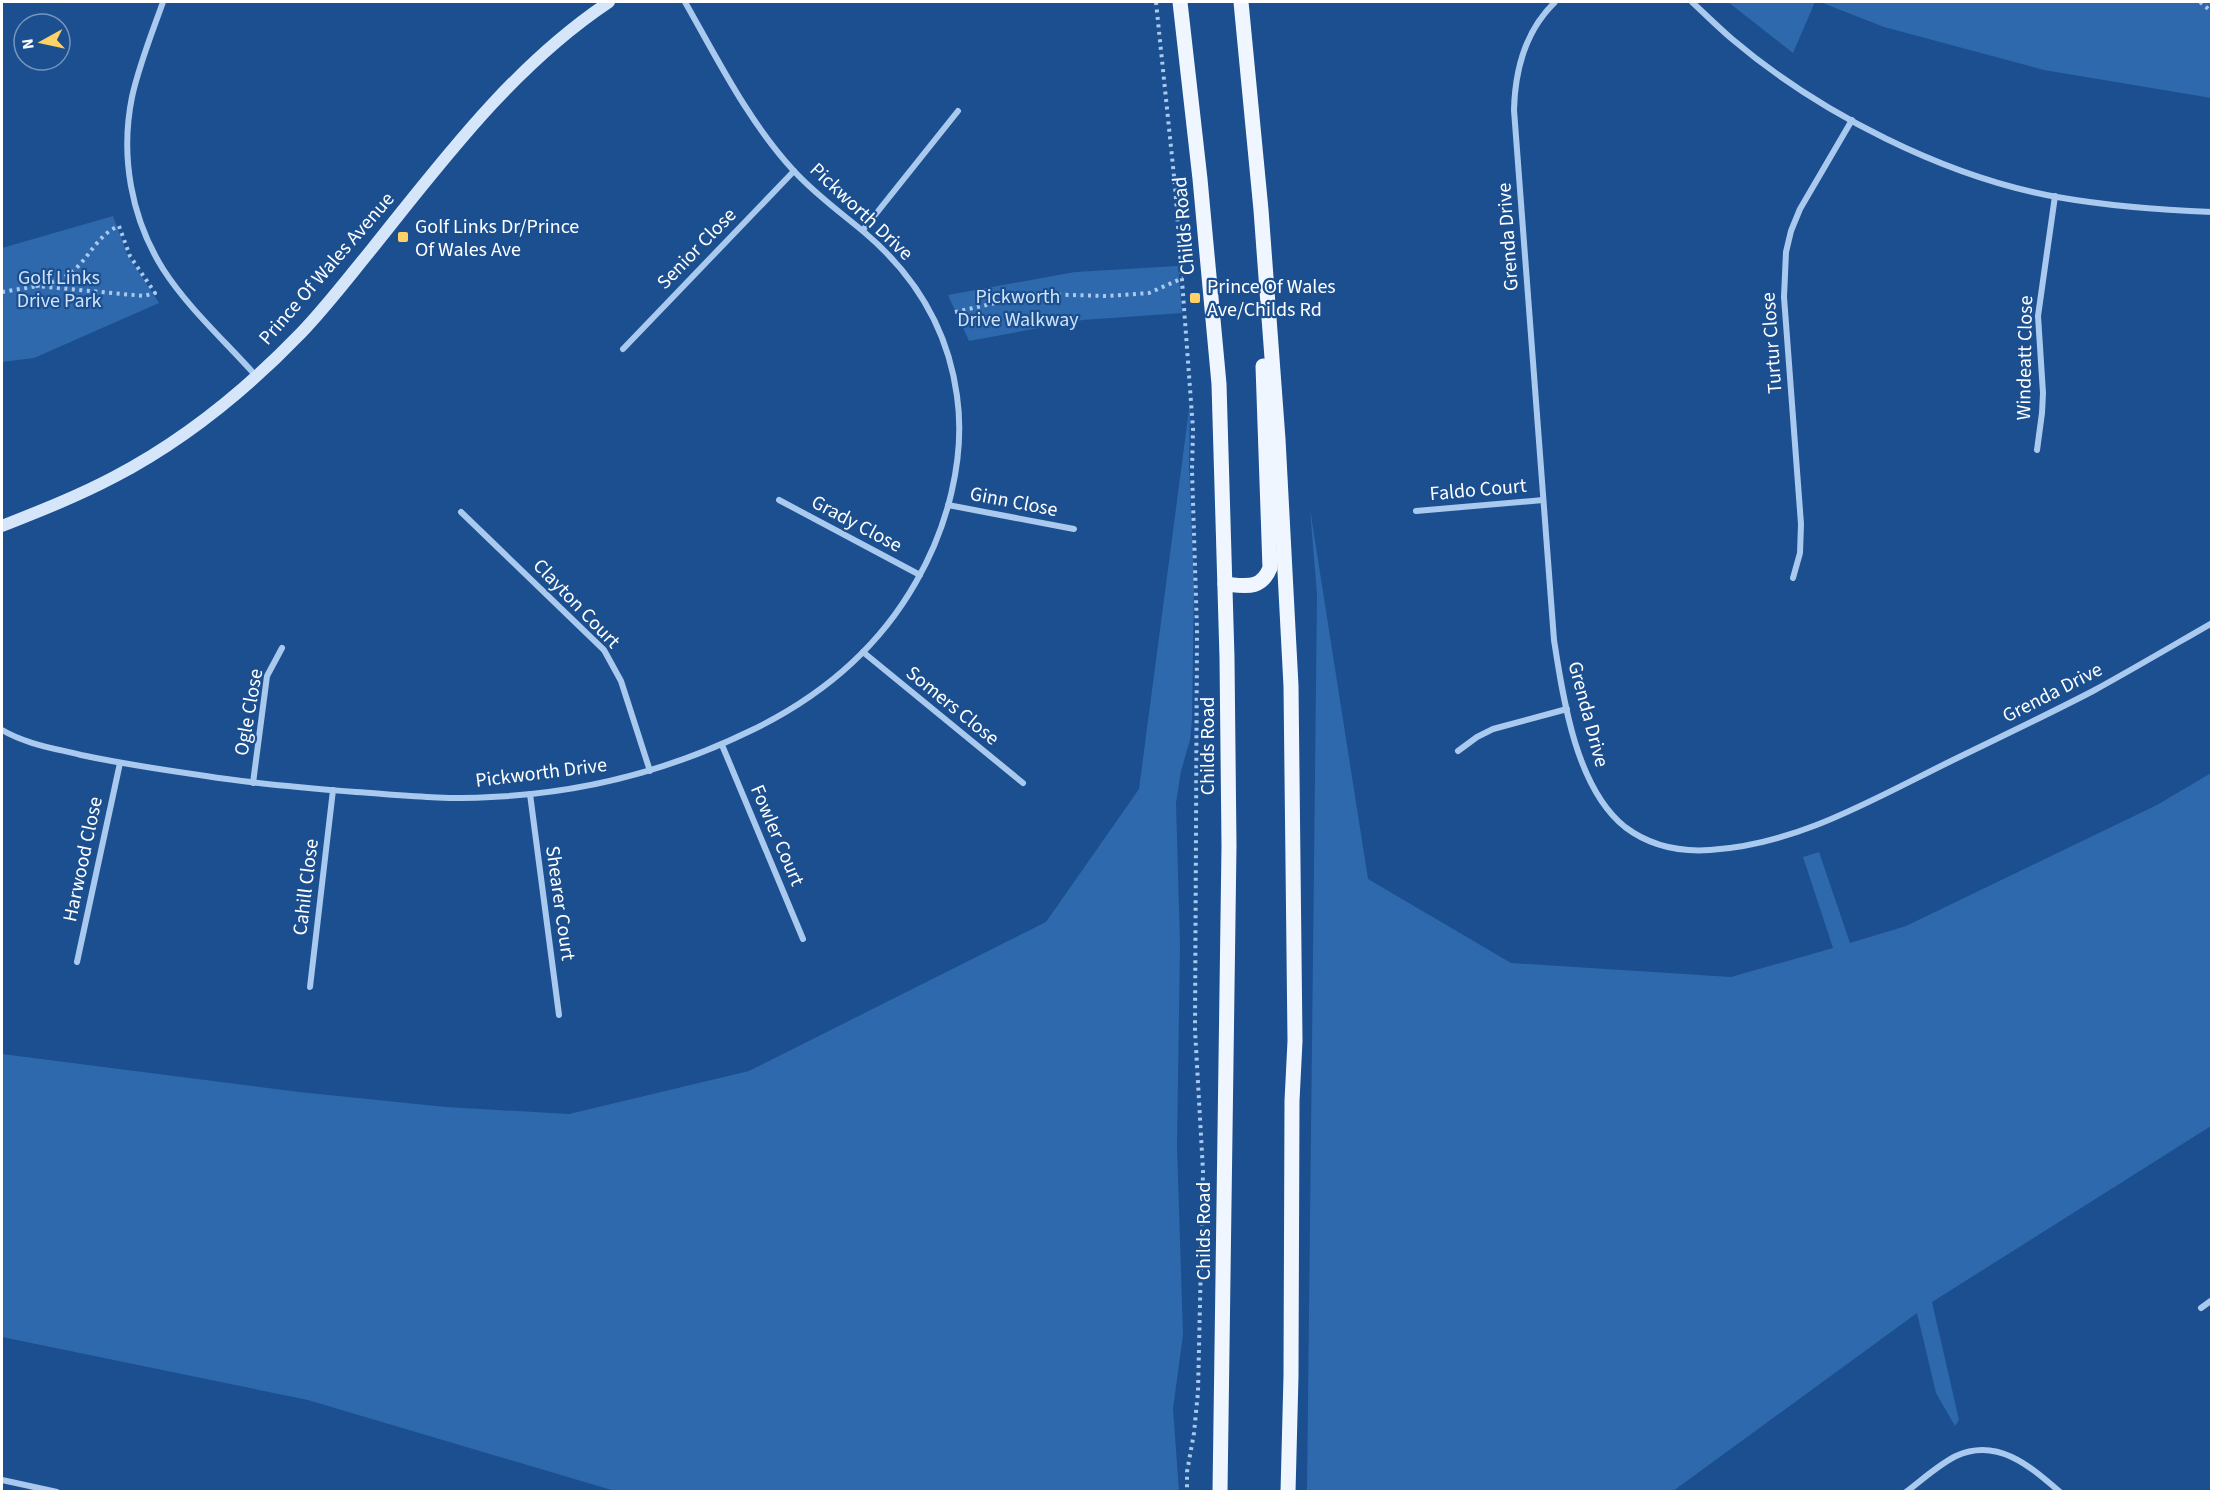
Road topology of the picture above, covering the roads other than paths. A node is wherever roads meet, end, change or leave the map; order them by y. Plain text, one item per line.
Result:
1 (163, 2) edge
2 (609, 2) edge
3 (685, 2) edge
4 (1180, 2) edge
5 (1240, 2) edge
6 (1555, 2) edge
7 (1692, 2) edge
8 (958, 111) dead end
9 (1851, 120) junction
10 (794, 171) junction
11 (2055, 196) junction
12 (2211, 212) edge
13 (862, 230) junction
14 (1267, 297) junction
15 (622, 349) dead end
16 (256, 376) junction
17 (2037, 450) dead end
18 (779, 500) dead end
19 (1543, 500) junction
20 (948, 505) junction
21 (1416, 511) dead end
22 (461, 512) dead end
23 (2, 526) edge
24 (1074, 529) dead end
25 (920, 575) junction
26 (1793, 578) dead end
27 (1226, 584) junction
28 (2211, 623) edge
29 (282, 648) dead end
30 (863, 652) junction
31 (1567, 709) junction
32 (2, 729) edge
33 (722, 745) junction
34 (1458, 751) dead end
35 (120, 763) junction
36 (650, 771) junction
37 (253, 783) junction
38 (1023, 783) dead end
39 (333, 790) junction
40 (530, 794) junction
41 (803, 939) dead end
42 (77, 962) dead end
43 (310, 987) dead end
44 (559, 1015) dead end
45 (2211, 1300) edge
46 (2201, 1308) dead end
47 (2, 1480) edge
48 (56, 1491) edge
49 (1220, 1491) edge
50 (1288, 1491) edge
51 (1906, 1491) edge
52 (2060, 1491) edge

1 - 16 street
2 - 16 street, Prince Of Wales Avenue
3 - 10 street, Pickworth Drive
4 - 27 main road, Childs Road
5 - 14 main road
6 - 19 street, Grenda Drive
7 - 9 street
8 - 13 street
9 - 11 street
9 - 26 street, Turtur Close
10 - 13 street, Pickworth Drive
10 - 15 street, Senior Close
11 - 12 street
11 - 17 street, Windeatt Close
13 - 20 street, Pickworth Drive
14 - 27 main road
14 - 50 main road
16 - 23 street, Prince Of Wales Avenue
18 - 25 street, Grady Close
19 - 21 street, Faldo Court
19 - 31 street, Grenda Drive
20 - 24 street, Ginn Close
20 - 25 street, Pickworth Drive
22 - 36 street, Clayton Court
25 - 30 street, Pickworth Drive
27 - 49 main road, Childs Road
28 - 31 street, Grenda Drive
29 - 37 street, Ogle Close
30 - 33 street, Pickworth Drive
30 - 38 street, Somers Close
31 - 34 street
32 - 35 street, Pickworth Drive
33 - 36 street, Pickworth Drive
33 - 41 street, Fowler Court
35 - 37 street, Pickworth Drive
35 - 42 street, Harwood Close
36 - 40 street, Pickworth Drive
37 - 39 street, Pickworth Drive
39 - 40 street, Pickworth Drive
39 - 43 street, Cahill Close
40 - 44 street, Shearer Court
45 - 46 street
47 - 48 street
51 - 52 street

